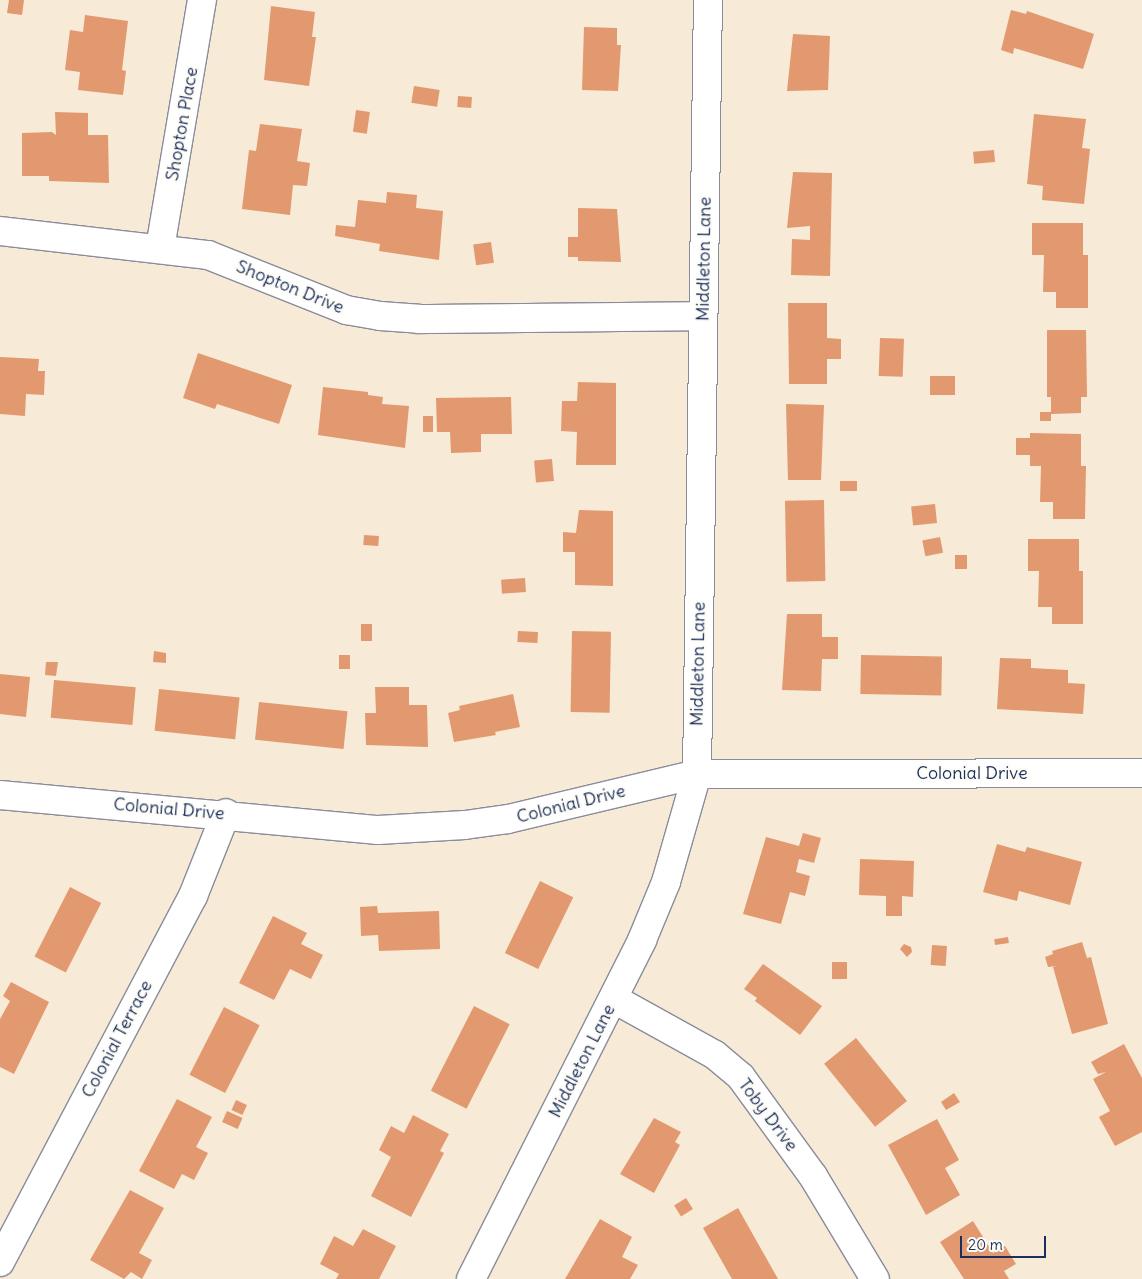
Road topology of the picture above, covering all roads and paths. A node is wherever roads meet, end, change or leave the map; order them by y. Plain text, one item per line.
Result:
1 (202, 0) edge
2 (708, 0) edge
3 (0, 231) edge
4 (160, 248) junction
5 (703, 316) junction
6 (1142, 773) edge
7 (697, 774) junction
8 (0, 795) edge
9 (226, 813) junction
10 (614, 999) junction
11 (0, 1262) edge
12 (471, 1279) edge
13 (875, 1279) edge

1 - 4 street, Shopton Place
2 - 5 street, Middleton Lane
3 - 4 street, Shopton Drive
4 - 5 street, Shopton Drive
5 - 7 street, Middleton Lane
6 - 7 street, Colonial Drive
7 - 9 street, Colonial Drive
7 - 10 street, Middleton Lane
8 - 9 street, Colonial Drive
9 - 11 street, Colonial Terrace
10 - 12 street, Middleton Lane
10 - 13 street, Toby Drive

